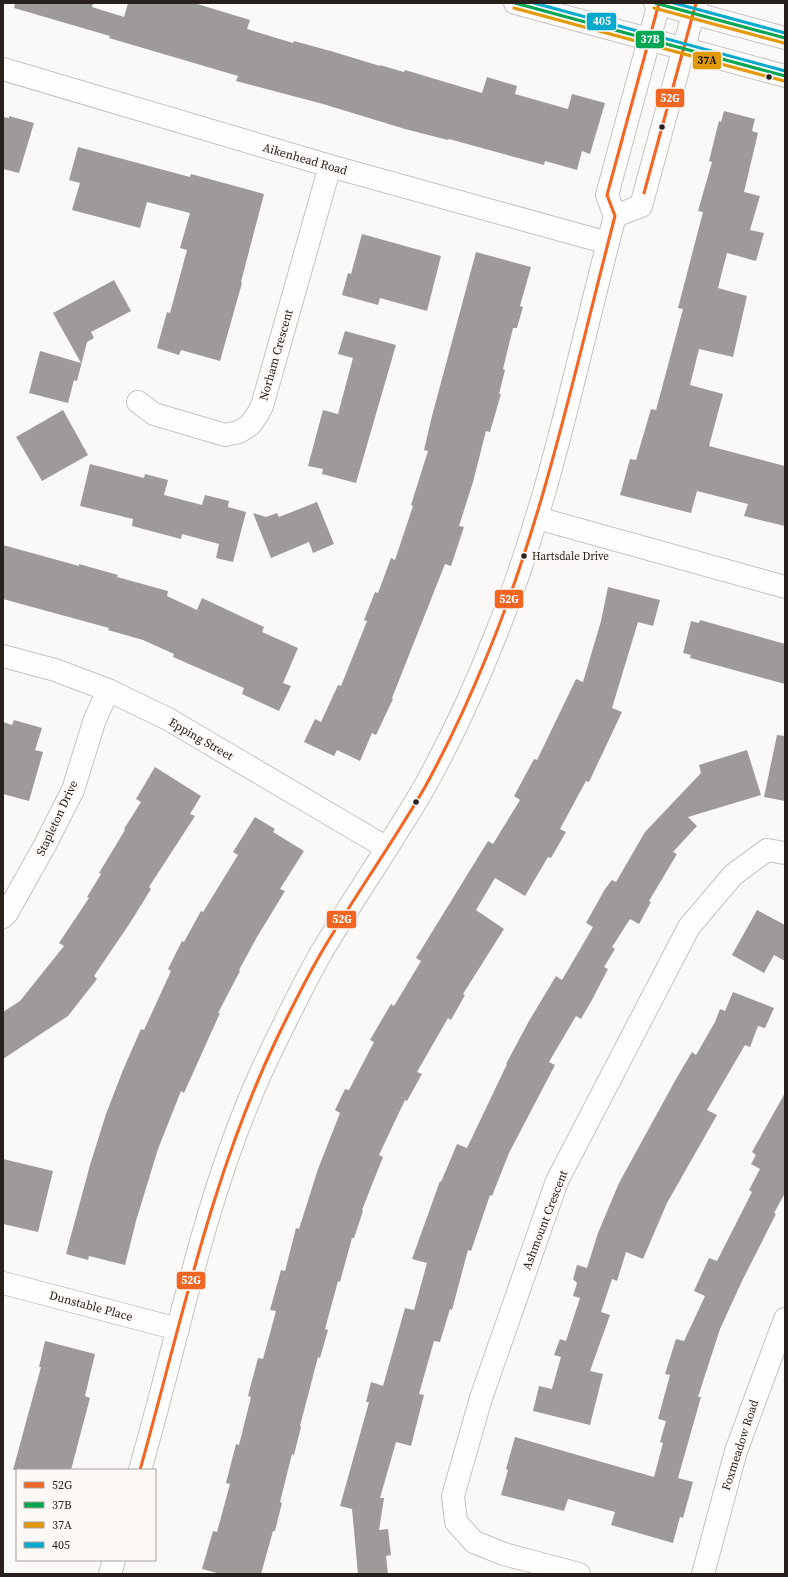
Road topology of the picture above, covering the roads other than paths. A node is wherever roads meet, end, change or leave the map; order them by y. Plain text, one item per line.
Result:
1 (515, 3) edge
2 (657, 3) edge
3 (695, 8) edge
4 (785, 38) edge
5 (648, 40) junction
6 (683, 49) junction
7 (3, 69) edge
8 (785, 76) edge
9 (330, 166) junction
10 (615, 216) junction
11 (608, 244) junction
12 (138, 402) dead end
13 (537, 518) junction
14 (785, 586) edge
15 (3, 656) edge
16 (108, 690) junction
17 (387, 848) junction
18 (785, 853) edge
19 (3, 917) edge
20 (3, 1283) edge
21 (785, 1319) edge
22 (178, 1329) junction
23 (140, 1469) edge
24 (114, 1561) edge
25 (110, 1574) edge
26 (579, 1574) edge
27 (704, 1574) edge

1 - 5 street
2 - 3 street
2 - 5 street
3 - 4 street
3 - 6 street
5 - 6 street
5 - 10 street
6 - 8 street
6 - 10 street
7 - 9 street, Aikenhead Road
9 - 11 street, Aikenhead Road
9 - 12 street, Norham Crescent
10 - 11 street
11 - 13 street
13 - 14 street
13 - 17 street
15 - 16 street, Epping Street
16 - 17 street, Epping Street
16 - 19 street, Stapleton Drive
17 - 22 street
18 - 26 street, Ashmount Crescent
20 - 22 street, Dunstable Place
21 - 27 street, Foxmeadow Road
22 - 23 street
24 - 25 street

